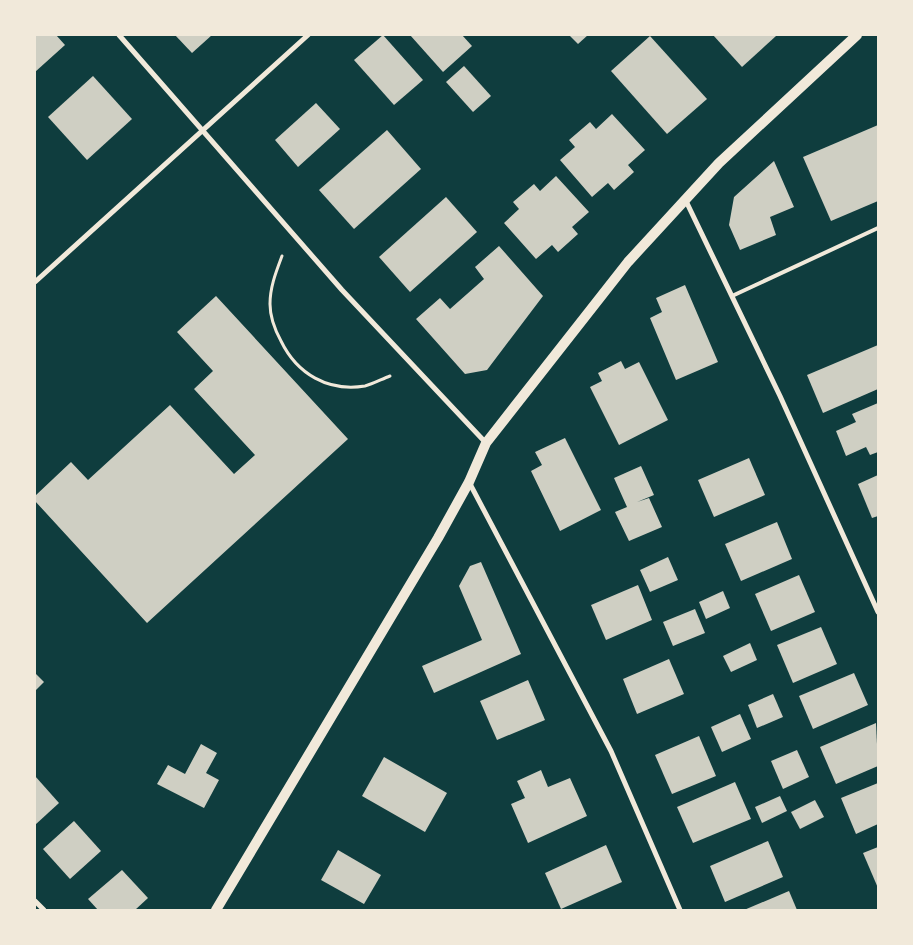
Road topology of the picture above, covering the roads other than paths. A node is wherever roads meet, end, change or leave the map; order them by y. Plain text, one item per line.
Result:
1 (119, 35) edge
2 (308, 35) edge
3 (857, 35) edge
4 (203, 131) junction
5 (685, 199) junction
6 (878, 228) edge
7 (35, 282) edge
8 (732, 296) junction
9 (486, 444) junction
10 (469, 482) junction
11 (878, 612) edge
12 (35, 901) edge
13 (44, 910) edge
14 (216, 910) edge
15 (680, 910) edge

1 - 4 street
2 - 4 street
3 - 5 main road
4 - 7 street
4 - 9 street
5 - 8 street
5 - 9 main road
6 - 8 lane
8 - 11 street
9 - 10 main road
10 - 14 main road
10 - 15 street
12 - 13 street

